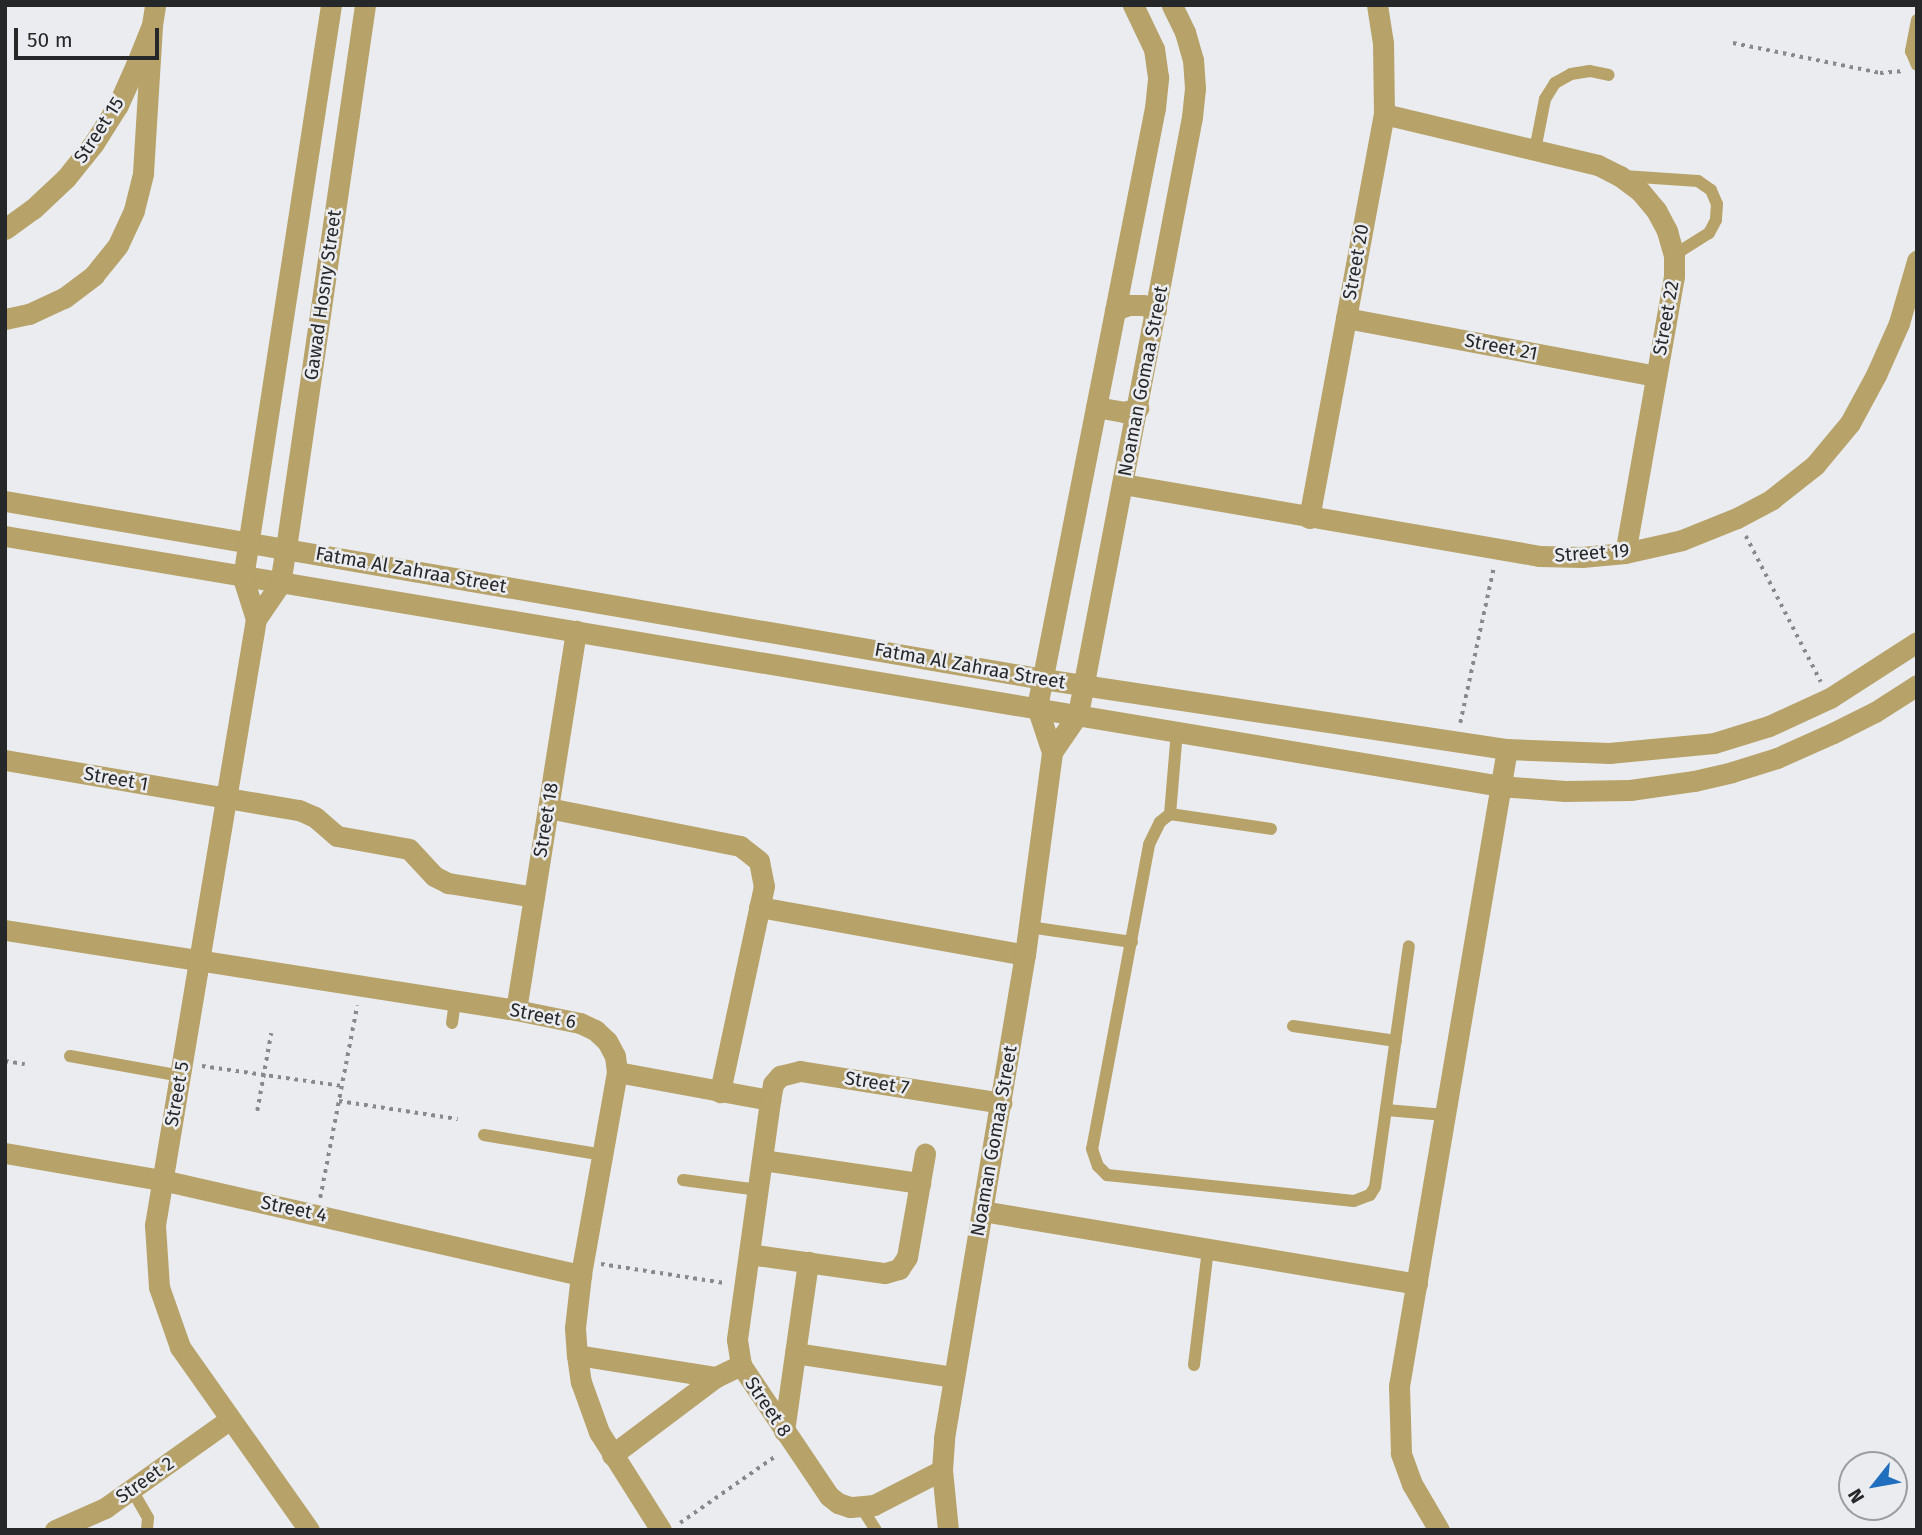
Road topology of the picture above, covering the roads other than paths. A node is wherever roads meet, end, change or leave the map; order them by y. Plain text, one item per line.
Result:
1 (331, 5) edge
2 (365, 5) edge
3 (1133, 5) edge
4 (1172, 5) edge
5 (1377, 5) edge
6 (153, 15) edge
7 (1917, 20) edge
8 (1912, 68) edge
9 (1609, 75) dead end
10 (1384, 114) junction
11 (1535, 150) junction
12 (1620, 176) junction
13 (5, 229) edge
14 (1674, 255) junction
15 (1917, 261) edge
16 (1115, 310) junction
17 (1156, 310) junction
18 (1346, 318) junction
19 (5, 319) edge
20 (1656, 376) junction
21 (1096, 407) junction
22 (1138, 408) junction
23 (1123, 484) junction
24 (5, 501) edge
25 (1309, 518) junction
26 (5, 536) edge
27 (249, 541) junction
28 (286, 548) junction
29 (1625, 553) junction
30 (243, 578) junction
31 (280, 584) junction
32 (256, 619) junction
33 (576, 631) junction
34 (1917, 642) edge
35 (1043, 679) junction
36 (1083, 685) junction
37 (1917, 685) edge
38 (1037, 707) junction
39 (1078, 714) junction
40 (1177, 731) junction
41 (1507, 749) junction
42 (1052, 752) junction
43 (5, 760) edge
44 (1500, 786) junction
45 (226, 799) junction
46 (548, 808) junction
47 (1170, 814) junction
48 (1271, 829) dead end
49 (534, 897) junction
50 (759, 908) junction
51 (1029, 927) junction
52 (5, 930) edge
53 (1132, 942) junction
54 (1409, 946) dead end
55 (1025, 955) junction
56 (200, 961) junction
57 (455, 1001) junction
58 (516, 1010) junction
59 (452, 1023) dead end
60 (1293, 1026) dead end
61 (1396, 1041) junction
62 (69, 1056) dead end
63 (182, 1070) junction
64 (617, 1072) junction
65 (720, 1092) junction
66 (770, 1100) junction
67 (1001, 1103) junction
68 (1386, 1110) junction
69 (1445, 1115) junction
70 (484, 1135) dead end
71 (5, 1153) edge
72 (925, 1154) dead end
73 (603, 1155) junction
74 (762, 1160) junction
75 (162, 1180) junction
76 (683, 1180) dead end
77 (920, 1184) junction
78 (758, 1190) junction
79 (982, 1210) junction
80 (1208, 1249) junction
81 (749, 1254) junction
82 (808, 1262) junction
83 (582, 1268) junction
84 (1417, 1284) junction
85 (795, 1353) junction
86 (577, 1355) junction
87 (741, 1365) junction
88 (1194, 1365) dead end
89 (716, 1377) junction
90 (954, 1377) junction
91 (229, 1420) junction
92 (788, 1437) junction
93 (612, 1455) junction
94 (942, 1469) junction
95 (132, 1490) junction
96 (862, 1508) junction
97 (55, 1530) edge
98 (146, 1530) edge
99 (309, 1530) edge
100 (661, 1530) edge
101 (876, 1530) edge
102 (948, 1530) edge
103 (1439, 1530) edge

1 - 27 street, Gawad Hosny Street
2 - 28 street, Gawad Hosny Street
3 - 16 street
4 - 17 street, Noaman Gomaa Street
5 - 10 street, Street 20
6 - 13 street, Street 15
6 - 19 street
7 - 8 lane
9 - 11 lane
10 - 11 street, Street 22
10 - 18 street, Street 20
11 - 12 street, Street 22
12 - 14 street, Street 22
12 - 14 lane
14 - 20 street, Street 22
15 - 29 street, Street 19
16 - 17 street
16 - 21 street
17 - 22 street, Noaman Gomaa Street
18 - 20 street, Street 21
18 - 25 street, Street 20
20 - 29 street, Street 22
21 - 22 street
21 - 35 street
22 - 23 street, Noaman Gomaa Street
23 - 25 street, Street 19
23 - 36 street, Noaman Gomaa Street
24 - 27 street, Fatma Al Zahraa Street
25 - 29 street, Street 19
26 - 30 street, Fatma Al Zahraa Street
27 - 28 street, Fatma Al Zahraa Street
27 - 30 street, Gawad Hosny Street
28 - 31 street, Gawad Hosny Street
28 - 35 street, Fatma Al Zahraa Street
30 - 31 street, Fatma Al Zahraa Street
30 - 32 street, Street 5
31 - 32 street, Street 5
31 - 33 street, Fatma Al Zahraa Street
32 - 45 street, Street 5
33 - 38 street, Fatma Al Zahraa Street
33 - 46 street, Street 18
34 - 41 street, Fatma Al Zahraa Street
35 - 36 street, Fatma Al Zahraa Street
35 - 38 street
36 - 39 street, Noaman Gomaa Street
36 - 41 street, Fatma Al Zahraa Street
37 - 44 street, Fatma Al Zahraa Street
38 - 39 street, Fatma Al Zahraa Street
38 - 42 street, Noaman Gomaa Street
39 - 40 street, Fatma Al Zahraa Street
39 - 42 street, Noaman Gomaa Street
40 - 44 street, Fatma Al Zahraa Street
40 - 47 lane
41 - 44 street
42 - 51 street, Noaman Gomaa Street
43 - 45 street, Street 1
44 - 69 street
45 - 49 street, Street 1
45 - 56 street, Street 5
46 - 49 street, Street 18
46 - 50 street
47 - 48 lane
47 - 53 lane
49 - 58 street, Street 18
50 - 55 street
50 - 65 street
51 - 53 lane
51 - 55 street, Noaman Gomaa Street
52 - 56 street, Street 6
53 - 68 lane
54 - 61 lane
55 - 67 street, Noaman Gomaa Street
56 - 57 street, Street 6
56 - 63 street, Street 5
57 - 58 street, Street 6
57 - 59 lane
58 - 64 street, Street 6
60 - 61 lane
61 - 68 lane
62 - 63 lane
63 - 75 street, Street 5
64 - 65 street
64 - 73 street, Street 6
65 - 66 street
66 - 67 street, Street 7
66 - 74 street, Street 8
67 - 79 street, Noaman Gomaa Street
68 - 69 lane
69 - 84 street
70 - 73 lane
71 - 75 street, Street 4
72 - 77 street
73 - 83 street, Street 6
74 - 77 street
74 - 78 street, Street 8
75 - 83 street, Street 4
75 - 91 street, Street 5
76 - 78 lane
77 - 82 street
78 - 81 street, Street 8
79 - 80 street
79 - 90 street, Noaman Gomaa Street
80 - 84 street
80 - 88 lane
81 - 82 street
81 - 87 street, Street 8
82 - 85 street
83 - 86 street, Street 6
84 - 103 street
85 - 90 street
85 - 92 street
86 - 89 street
86 - 93 street, Street 6
87 - 89 street
87 - 92 street, Street 8
89 - 93 street
90 - 94 street, Noaman Gomaa Street
91 - 95 street, Street 2
91 - 99 street, Street 5
92 - 96 street, Street 8
93 - 100 street, Street 6
94 - 96 street
94 - 102 street, Noaman Gomaa Street
95 - 97 street, Street 2
95 - 98 lane
96 - 101 lane

